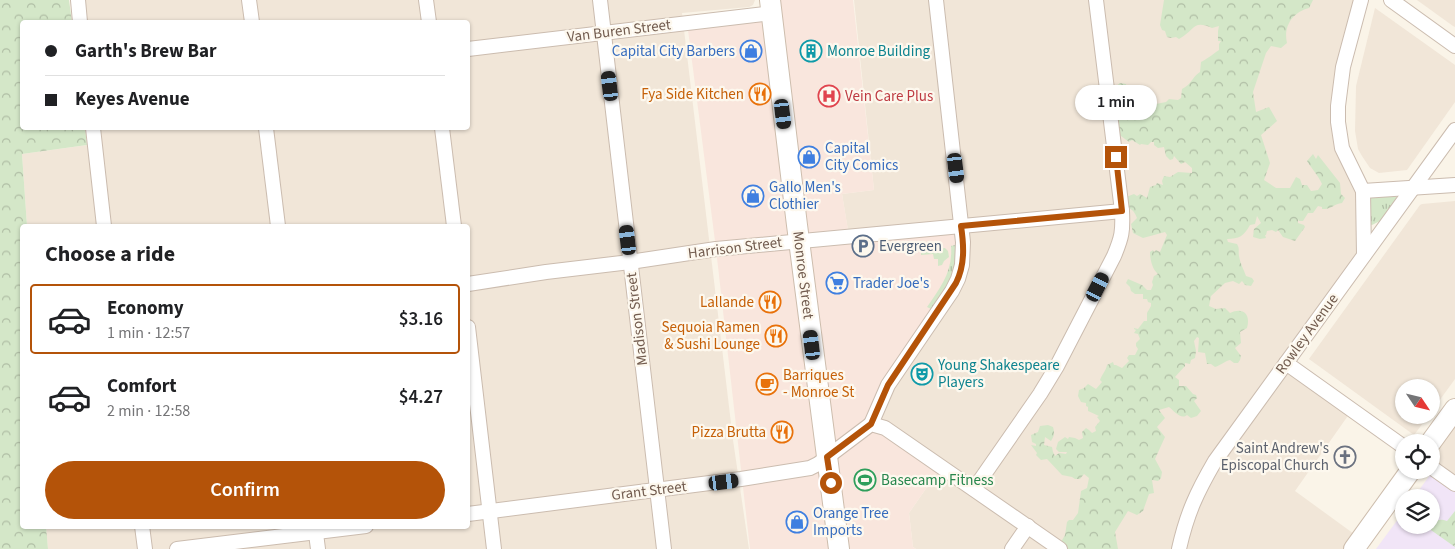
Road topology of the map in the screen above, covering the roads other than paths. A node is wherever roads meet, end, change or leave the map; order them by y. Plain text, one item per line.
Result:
1 (78, 0) edge
2 (249, 0) edge
3 (426, 0) edge
4 (600, 0) edge
5 (936, 0) edge
6 (1096, 0) edge
7 (1361, 0) edge
8 (1391, 0) edge
9 (771, 7) edge
10 (80, 20) edge
11 (252, 20) edge
12 (429, 20) edge
13 (604, 32) junction
14 (1455, 46) edge
15 (470, 49) edge
16 (93, 130) edge
17 (266, 130) edge
18 (442, 130) edge
19 (1455, 130) edge
20 (1455, 185) edge
21 (1414, 187) junction
22 (1363, 191) junction
23 (1122, 211) junction
24 (104, 224) edge
25 (278, 224) edge
26 (454, 224) edge
27 (961, 226) junction
28 (799, 241) junction
29 (1364, 255) junction
30 (630, 262) junction
31 (470, 284) edge
32 (470, 344) edge
33 (1286, 363) junction
34 (1455, 409) edge
35 (871, 424) junction
36 (1437, 434) edge
37 (1395, 441) edge
38 (827, 457) junction
39 (1440, 473) edge
40 (1405, 479) edge
41 (1455, 484) edge
42 (974, 489) junction
43 (657, 490) junction
44 (490, 511) junction
45 (470, 514) edge
46 (1028, 526) junction
47 (142, 529) edge
48 (315, 529) edge
49 (1059, 548) edge
50 (145, 549) edge
51 (177, 549) edge
52 (318, 549) edge
53 (494, 549) edge
54 (664, 549) edge
55 (839, 549) edge
56 (1012, 549) edge
57 (1179, 549) edge
58 (1354, 549) edge

1 - 10 street
2 - 11 street
3 - 12 street
4 - 13 street, Madison Street
5 - 27 street
6 - 23 street
7 - 22 street
8 - 14 street
9 - 13 street, Van Buren Street
9 - 28 main road, Monroe Street
13 - 15 street, Van Buren Street
13 - 30 street, Madison Street
16 - 24 street
17 - 25 street
18 - 26 street
19 - 21 street, Rowley Avenue
20 - 21 street
21 - 22 street
21 - 29 street, Rowley Avenue
22 - 29 street
23 - 27 street, Harrison Street
23 - 42 street
27 - 28 street, Harrison Street
27 - 35 street
28 - 30 street, Harrison Street
28 - 38 main road, Monroe Street
29 - 33 street, Rowley Avenue
30 - 31 street, Harrison Street
30 - 43 street, Madison Street
32 - 44 street
33 - 37 street
33 - 57 street, Rowley Avenue
34 - 36 main road
35 - 38 street, Grant Street
35 - 42 street
38 - 43 street, Grant Street
38 - 55 main road, Monroe Street
39 - 41 street
40 - 58 main road
42 - 46 street
43 - 44 street, Grant Street
43 - 54 street, Madison Street
44 - 45 street, Grant Street
44 - 53 street
46 - 49 street
46 - 56 street
47 - 50 street
48 - 51 street
48 - 52 street

